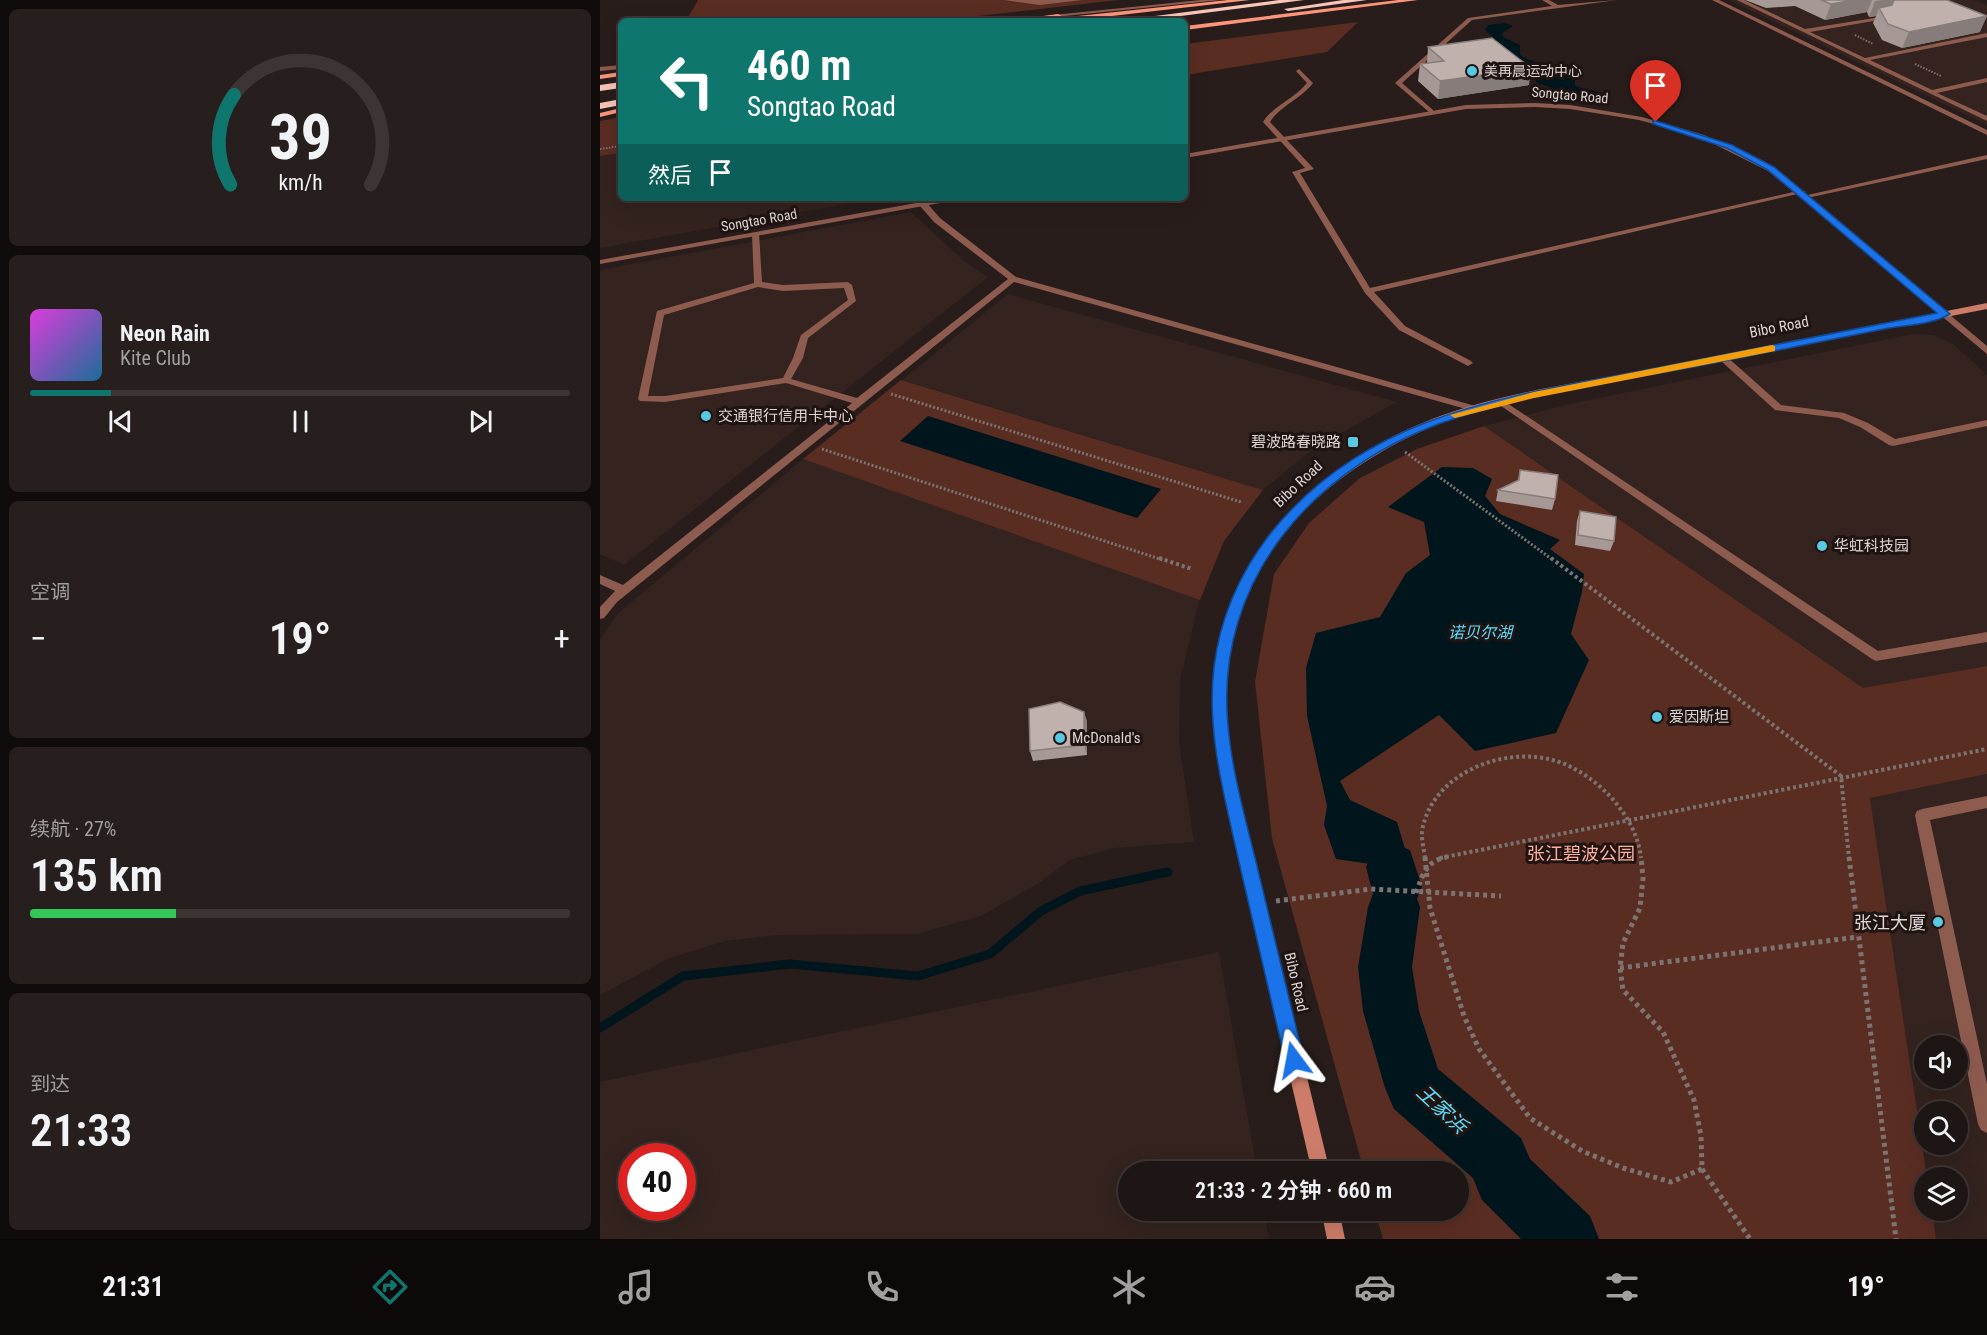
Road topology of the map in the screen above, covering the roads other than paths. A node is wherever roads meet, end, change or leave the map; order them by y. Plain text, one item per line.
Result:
1 (1007, 0) edge
2 (1079, 0) edge
3 (1218, 0) edge
4 (1246, 0) edge
5 (1300, 0) edge
6 (1364, 0) edge
7 (1415, 0) edge
8 (1545, 0) edge
9 (1614, 0) edge
10 (1715, 0) edge
11 (1740, 0) edge
12 (1557, 8) junction
13 (1157, 9) junction
14 (1885, 17) edge
15 (1029, 18) edge
16 (1047, 18) edge
17 (1076, 18) edge
18 (1146, 18) edge
19 (1188, 22) edge
20 (1978, 27) edge
21 (1188, 28) edge
22 (1803, 32) junction
23 (1987, 32) edge
24 (1863, 60) junction
25 (600, 71) edge
26 (618, 71) edge
27 (1299, 71) dead end
28 (618, 72) edge
29 (600, 78) edge
30 (1987, 80) edge
31 (618, 85) edge
32 (600, 88) edge
33 (1930, 92) junction
34 (618, 94) edge
35 (600, 97) edge
36 (618, 103) edge
37 (600, 106) edge
38 (618, 111) edge
39 (1431, 111) junction
40 (600, 115) edge
41 (1987, 119) edge
42 (1987, 133) edge
43 (1280, 139) junction
44 (1188, 155) edge
45 (1987, 157) edge
46 (1804, 194) junction
47 (940, 201) edge
48 (923, 204) junction
49 (756, 235) junction
50 (600, 262) edge
51 (1013, 279) junction
52 (758, 284) junction
53 (1368, 291) junction
54 (1987, 306) edge
55 (1945, 314) junction
56 (1987, 351) edge
57 (1723, 358) junction
58 (1468, 363) dead end
59 (786, 380) junction
60 (860, 402) junction
61 (1501, 402) junction
62 (1476, 409) junction
63 (1987, 423) edge
64 (600, 579) edge
65 (624, 590) junction
66 (600, 615) edge
67 (1987, 637) edge
68 (1987, 802) edge
69 (1987, 1124) edge
70 (1318, 1161) edge
71 (1332, 1221) edge
72 (1336, 1239) edge

1 - 2 street
3 - 15 street
4 - 13 main road
5 - 18 highway
6 - 19 highway
7 - 21 main road
8 - 12 street
9 - 12 street
10 - 42 street
11 - 22 street
12 - 39 street
13 - 16 main road
13 - 17 main road
14 - 22 street
20 - 23 street
22 - 24 street
23 - 24 street
24 - 33 street
25 - 26 main road
27 - 43 street
28 - 29 highway
30 - 33 street
31 - 32 highway
33 - 41 street
34 - 35 highway
36 - 37 highway
38 - 40 main road
39 - 43 street, Songtao Road
39 - 46 street, Songtao Road
43 - 44 street, Songtao Road
43 - 53 street
45 - 46 street
46 - 53 street
46 - 55 street, Songtao Road
47 - 48 street, Songtao Road
48 - 49 street, Songtao Road
48 - 51 street
49 - 50 street, Songtao Road
49 - 52 street
51 - 60 street
51 - 62 street
52 - 59 street
52 - 59 street
53 - 58 street
54 - 55 street, Bibo Road
55 - 56 street, Songtao Road
55 - 57 street, Bibo Road
57 - 61 street, Bibo Road
57 - 63 street
59 - 60 street
60 - 65 street
61 - 62 street, Bibo Road
61 - 67 street
62 - 70 street, Bibo Road
64 - 65 street
65 - 66 street
68 - 69 street
71 - 72 street

